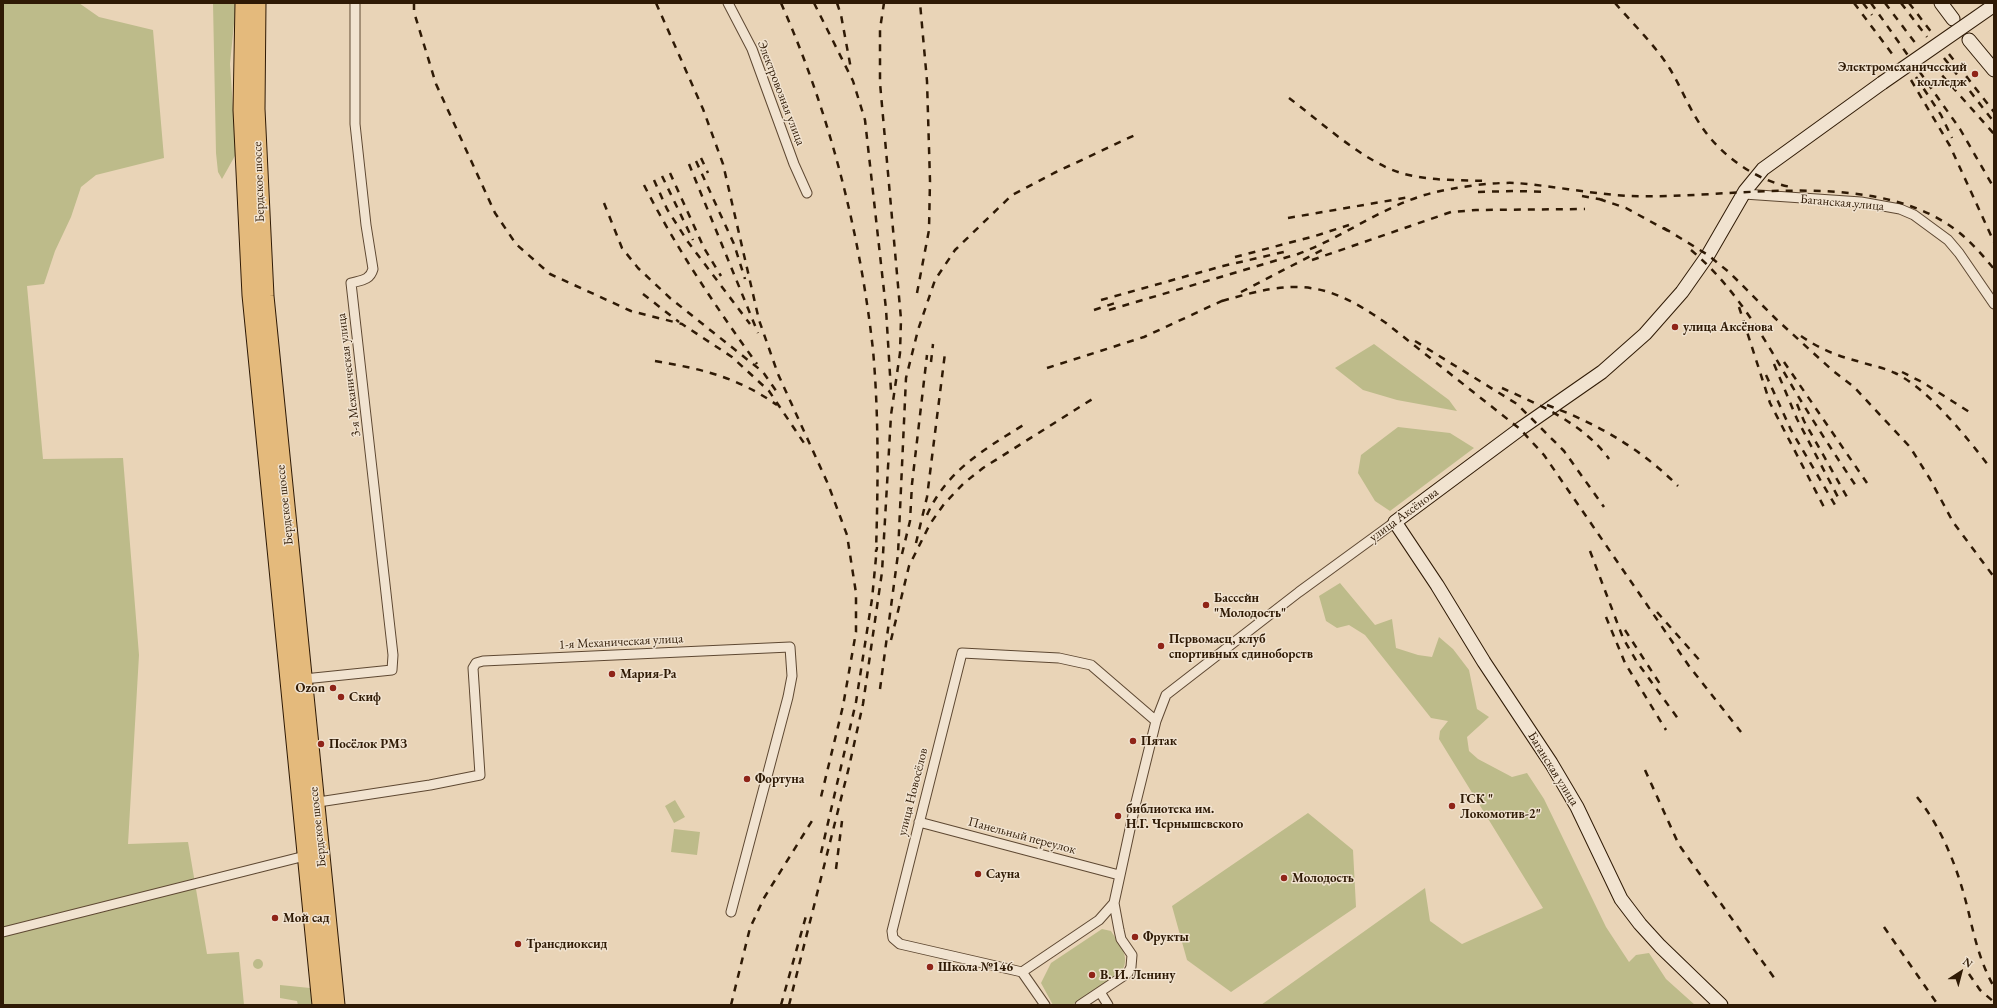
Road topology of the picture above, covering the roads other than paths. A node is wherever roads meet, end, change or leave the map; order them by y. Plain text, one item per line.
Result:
1 (244, 3) edge
2 (257, 3) edge
3 (355, 3) edge
4 (728, 3) edge
5 (1941, 3) edge
6 (1993, 6) edge
7 (1953, 19) dead end
8 (1969, 40) dead end
9 (1994, 70) edge
10 (807, 194) dead end
11 (1744, 194) junction
12 (1994, 304) edge
13 (1395, 522) junction
14 (304, 679) junction
15 (1156, 721) junction
16 (308, 803) junction
17 (919, 822) junction
18 (313, 854) junction
19 (1119, 875) junction
20 (1114, 903) junction
21 (731, 912) dead end
22 (3, 932) edge
23 (1022, 972) junction
24 (1100, 992) junction
25 (321, 1005) edge
26 (336, 1005) edge
27 (1044, 1005) edge
28 (1080, 1005) edge
29 (1108, 1005) edge
30 (1721, 1005) edge

1 - 16 highway, Бердское шоссе
2 - 14 highway, Бердское шоссе
3 - 14 street, 3-я Механическая улица
4 - 10 street, Электровозная улица
5 - 7 street
6 - 11 street, улица Аксёнова, bridge
8 - 9 street
11 - 12 street, Баганская улица
11 - 13 street, улица Аксёнова
13 - 15 street, улица Аксёнова
13 - 30 street, Баганская улица
14 - 16 highway, Бердское шоссе
15 - 17 street, улица Новосёлов
15 - 19 street, улица Аксёнова
16 - 18 highway, Бердское шоссе
16 - 21 street, 1-я Механическая улица
17 - 19 street, Панельный переулок
17 - 23 street, улица Новосёлов
18 - 22 street
18 - 25 highway, Бердское шоссе
18 - 26 highway, Бердское шоссе
19 - 20 street, улица Аксёнова
20 - 23 street
20 - 24 street, улица Аксёнова
23 - 27 street
24 - 28 street, улица Аксёнова
24 - 29 street

